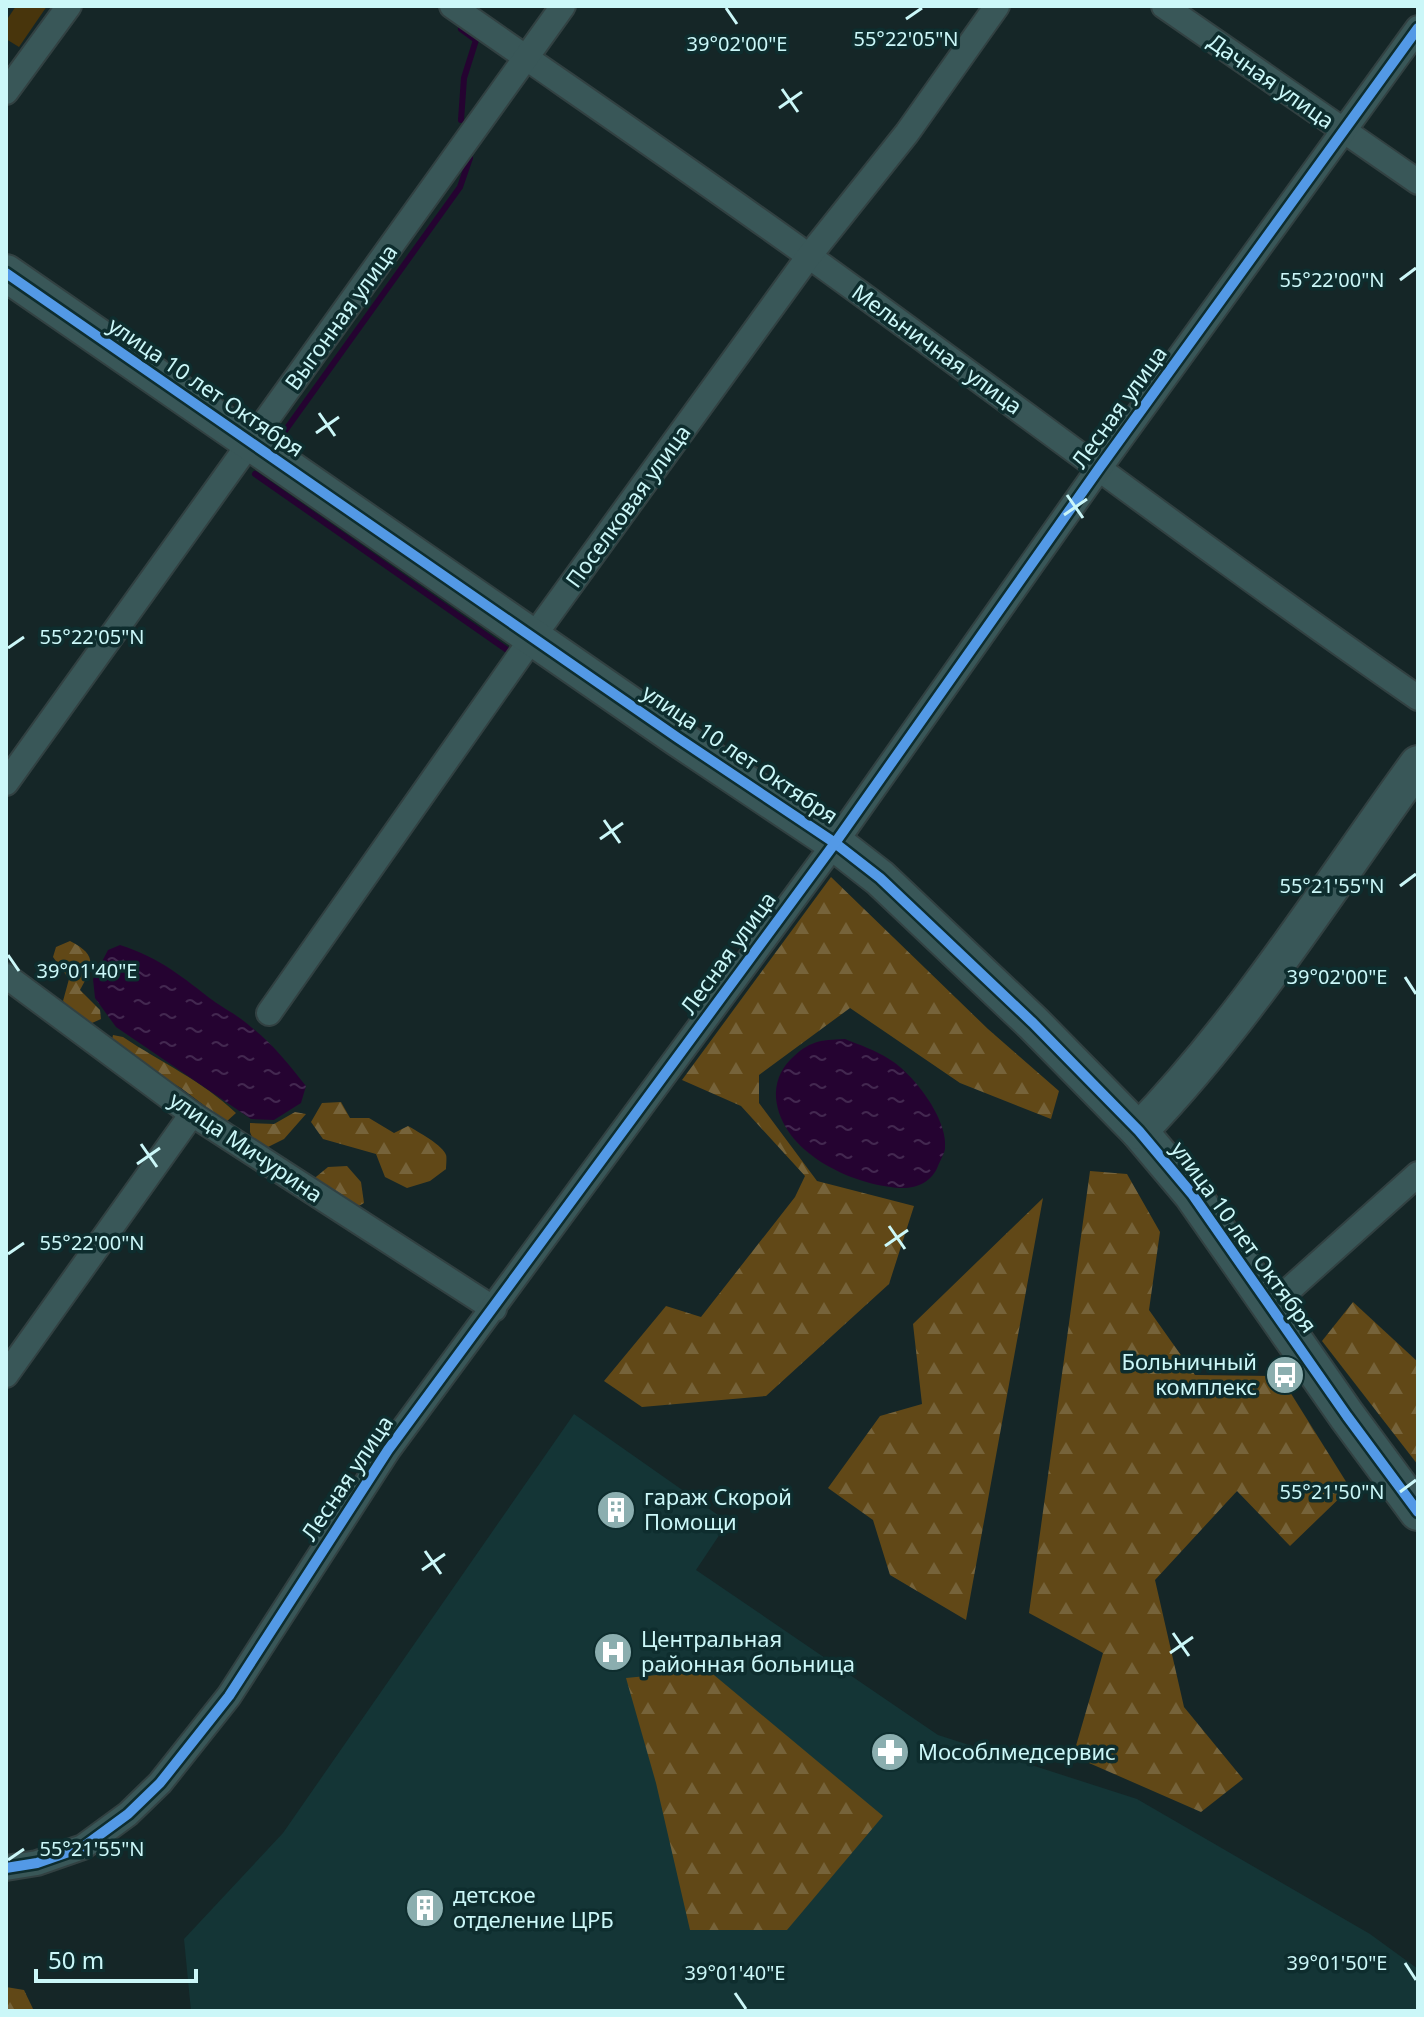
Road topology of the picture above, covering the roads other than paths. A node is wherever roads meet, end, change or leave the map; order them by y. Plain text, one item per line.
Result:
1 (69, 6) edge
2 (452, 6) edge
3 (563, 6) edge
4 (997, 6) edge
5 (1164, 6) edge
6 (1418, 28) edge
7 (526, 57) junction
8 (6, 92) edge
9 (1343, 131) junction
10 (1418, 182) edge
11 (809, 256) junction
12 (6, 273) edge
13 (251, 442) junction
14 (1100, 467) junction
15 (533, 637) junction
16 (1418, 698) edge
17 (1418, 764) edge
18 (6, 783) edge
19 (835, 843) junction
20 (6, 976) edge
21 (269, 1013) dead end
22 (192, 1114) junction
23 (1139, 1131) junction
24 (1418, 1174) edge
25 (1272, 1305) junction
26 (494, 1309) junction
27 (6, 1375) edge
28 (1418, 1512) edge
29 (6, 1868) edge

1 - 8 street
2 - 7 street, Мельничная улица
3 - 7 street, Выгонная улица
4 - 11 street, Поселковая улица
5 - 9 street, Дачная улица
6 - 9 street, Лесная улица
7 - 11 street, Мельничная улица
7 - 13 street, Выгонная улица
9 - 10 street, Дачная улица
9 - 14 street, Лесная улица
11 - 14 street, Мельничная улица
11 - 15 street, Поселковая улица
12 - 13 street, улица 10 лет Октября
13 - 15 street, улица 10 лет Октября
13 - 18 street, Выгонная улица
14 - 16 street, Мельничная улица
14 - 19 street, Лесная улица
15 - 19 street, улица 10 лет Октября
15 - 21 street, Поселковая улица
17 - 23 street
19 - 23 street, улица 10 лет Октября
19 - 26 street, Лесная улица
20 - 22 street, улица Мичурина
22 - 26 street, улица Мичурина
22 - 27 street
23 - 25 street, улица 10 лет Октября
24 - 25 street
25 - 28 street, улица 10 лет Октября
26 - 29 street, Лесная улица

